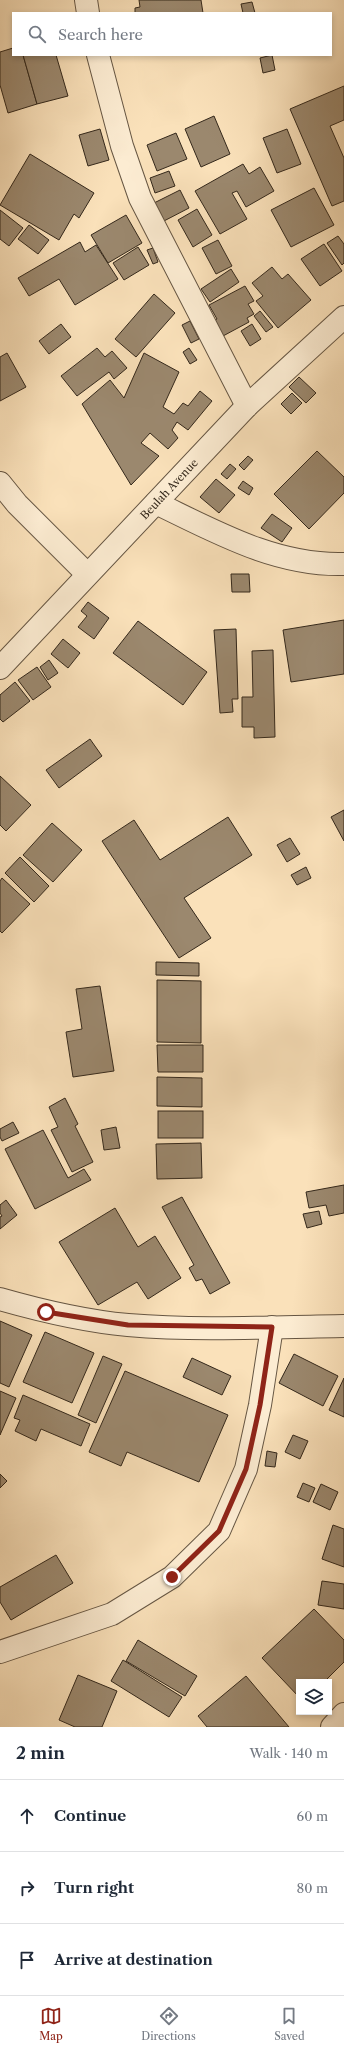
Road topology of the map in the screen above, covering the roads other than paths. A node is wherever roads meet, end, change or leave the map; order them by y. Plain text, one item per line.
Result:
1 (86, 0) edge
2 (88, 12) edge
3 (98, 56) edge
4 (344, 317) edge
5 (247, 406) junction
6 (0, 483) edge
7 (156, 503) junction
8 (344, 564) edge
9 (87, 574) junction
10 (0, 668) edge
11 (0, 1299) edge
12 (344, 1326) edge
13 (272, 1327) junction
14 (0, 1652) edge
15 (344, 1714) edge
16 (332, 1727) edge

1 - 2 street
3 - 5 street
4 - 5 street, Beulah Avenue
5 - 7 street, Beulah Avenue
6 - 9 street
7 - 8 street
7 - 9 street, Beulah Avenue
9 - 10 street, Beulah Avenue
11 - 13 street
12 - 13 street
13 - 14 street
15 - 16 street

